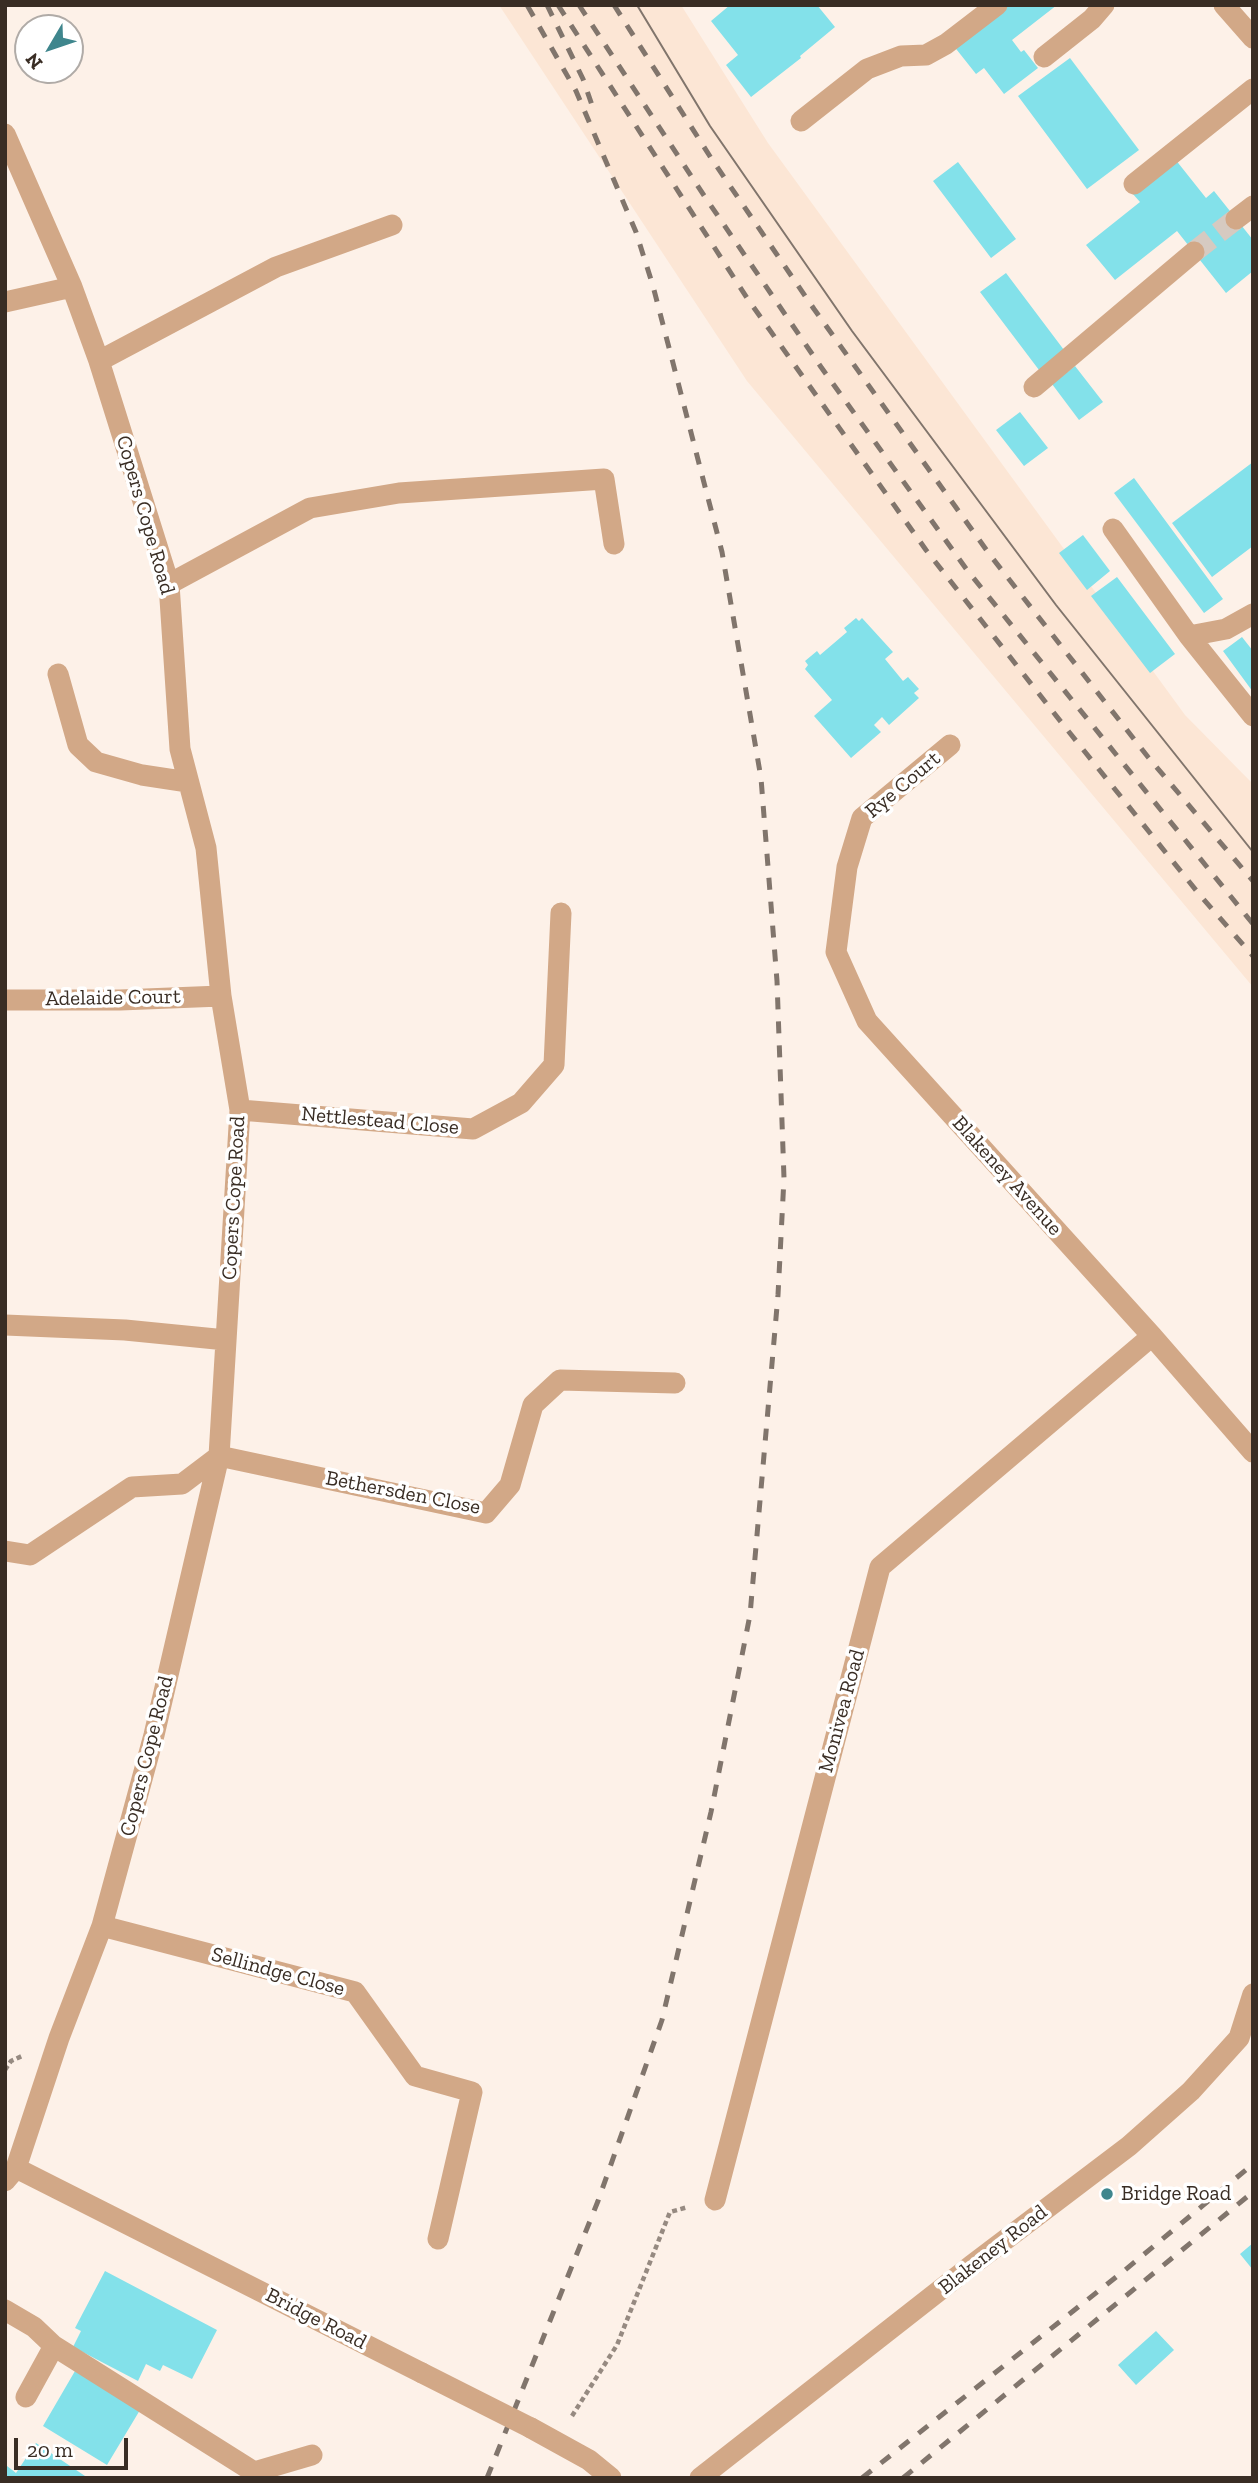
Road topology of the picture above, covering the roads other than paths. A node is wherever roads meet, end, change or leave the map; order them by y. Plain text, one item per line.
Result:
1 (997, 5) edge
2 (1104, 5) edge
3 (1224, 5) edge
4 (1253, 38) edge
5 (1044, 57) dead end
6 (1253, 89) edge
7 (801, 121) dead end
8 (5, 134) edge
9 (1134, 184) dead end
10 (392, 225) dead end
11 (1194, 252) tunnel mouth
12 (72, 287) junction
13 (5, 302) edge
14 (99, 361) junction
15 (1034, 387) dead end
16 (1113, 529) dead end
17 (614, 544) dead end
18 (169, 584) junction
19 (1253, 614) edge
20 (1189, 636) junction
21 (58, 674) dead end
22 (1253, 716) edge
23 (950, 745) dead end
24 (188, 782) junction
25 (847, 867) joint
26 (561, 913) dead end
27 (221, 996) junction
28 (5, 1000) edge
29 (240, 1110) junction
30 (5, 1325) edge
31 (1152, 1336) junction
32 (226, 1340) junction
33 (676, 1383) dead end
34 (1253, 1452) edge
35 (219, 1456) junction
36 (5, 1551) edge
37 (102, 1926) junction
38 (1253, 1994) edge
39 (11, 2174) edge
40 (715, 2200) road end
41 (438, 2239) dead end
42 (5, 2310) edge
43 (54, 2346) junction
44 (26, 2397) dead end
45 (312, 2455) dead end
46 (611, 2478) edge
47 (700, 2478) edge

1 - 7 street
2 - 5 street
3 - 4 street
6 - 9 street
8 - 12 street, Copers Cope Road
10 - 14 street
11 - 15 street
12 - 13 street
12 - 14 street, Copers Cope Road
14 - 18 street, Copers Cope Road
16 - 20 street
17 - 18 street
18 - 24 street, Copers Cope Road
19 - 20 street
20 - 22 street
21 - 24 street
23 - 25 street, Rye Court
24 - 27 street, Copers Cope Road
25 - 31 street, Blakeney Avenue
26 - 29 street, Nettlestead Close
27 - 28 street, Adelaide Court
27 - 29 street, Copers Cope Road
29 - 32 street, Copers Cope Road
30 - 32 street
31 - 34 street, Blakeney Avenue
31 - 40 street, Monivea Road
32 - 35 street, Copers Cope Road
33 - 35 street, Bethersden Close
35 - 36 street
35 - 37 street, Copers Cope Road
37 - 39 street, Copers Cope Road
37 - 41 street, Sellindge Close
38 - 47 street, Blakeney Road
39 - 46 street, Bridge Road, bridge
42 - 43 street
43 - 44 street
43 - 45 street

